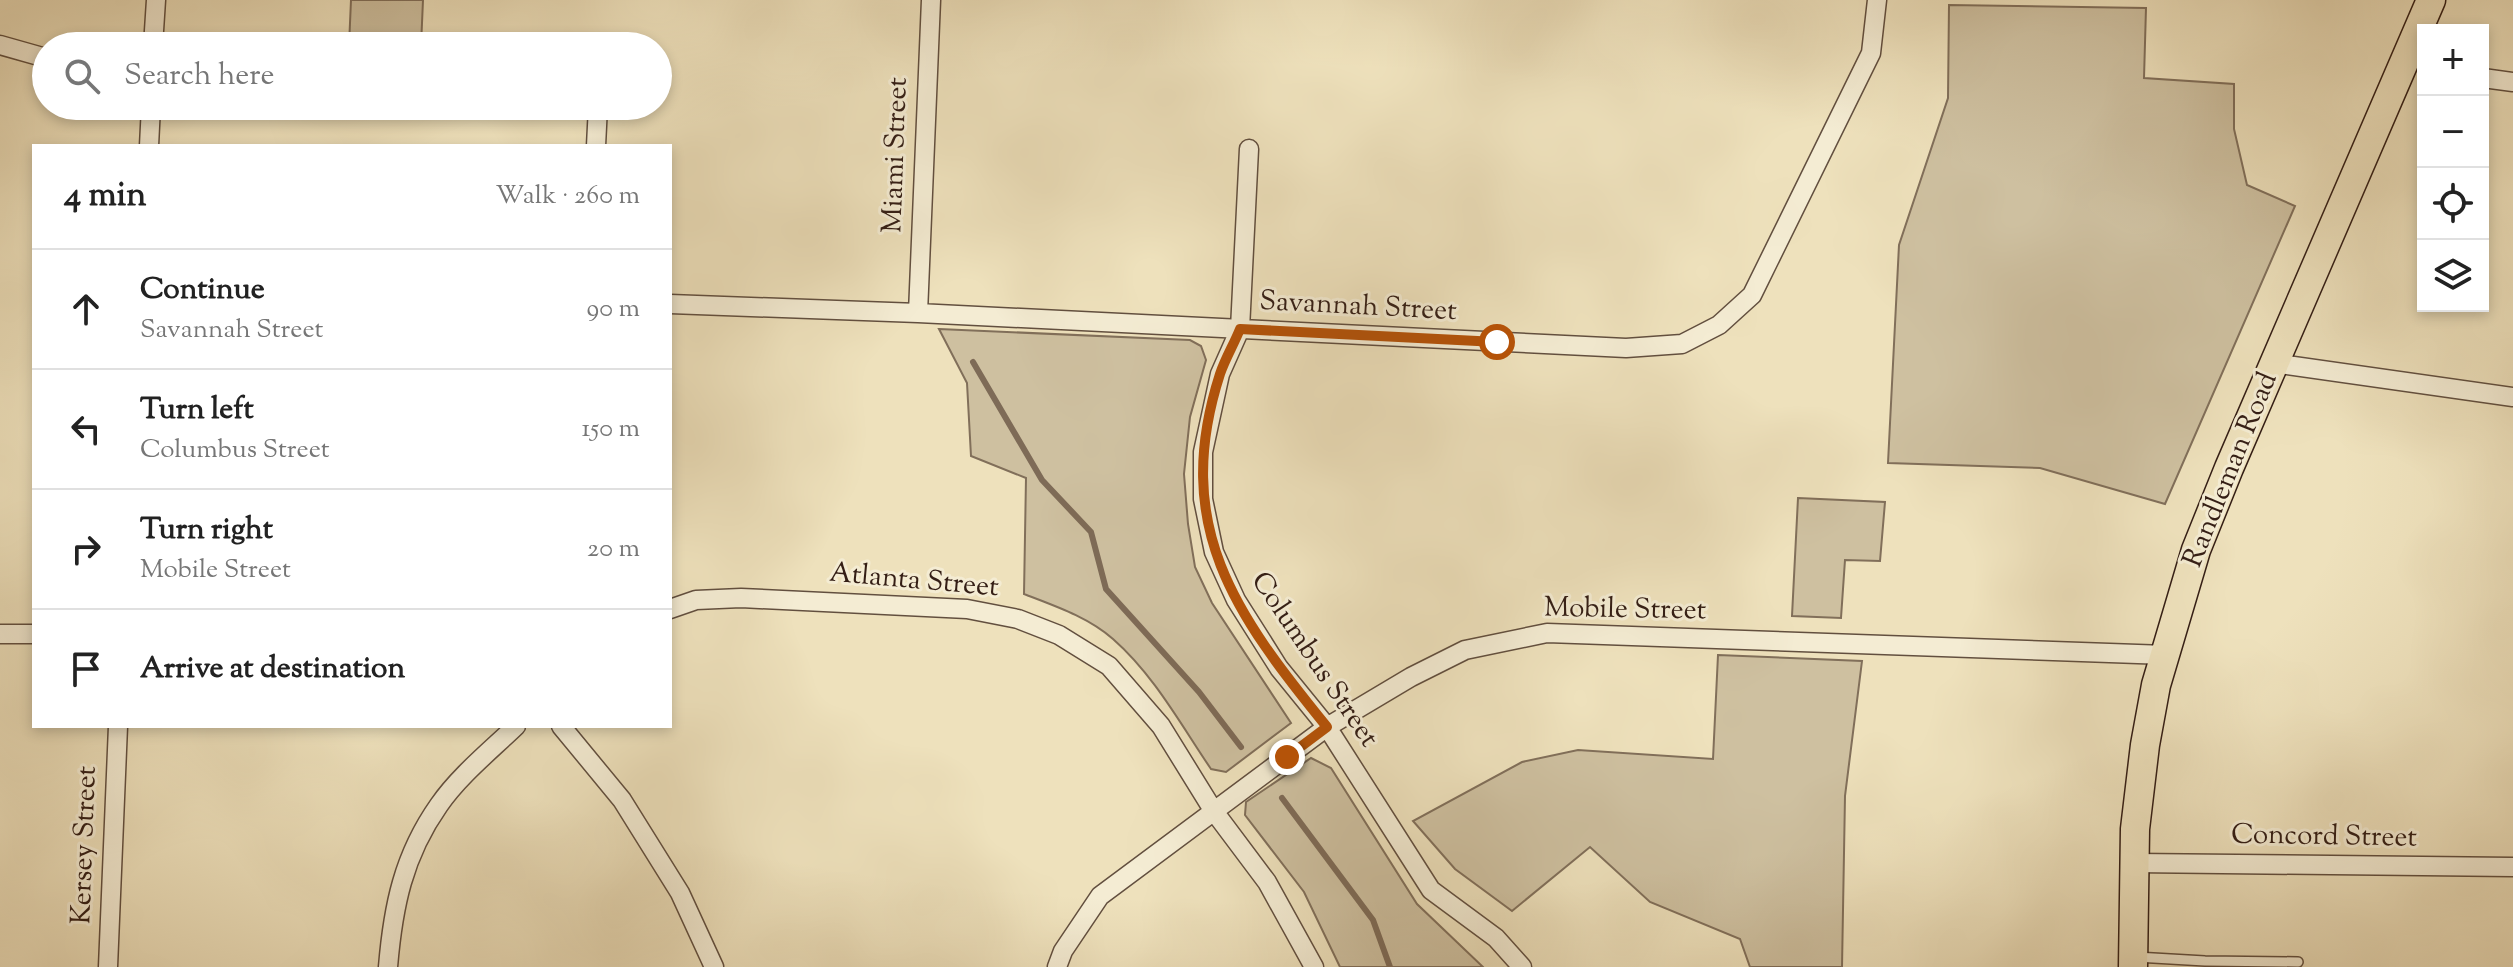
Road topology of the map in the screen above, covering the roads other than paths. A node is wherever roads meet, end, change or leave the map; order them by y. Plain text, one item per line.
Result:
1 (156, 0) edge
2 (931, 0) edge
3 (1877, 0) edge
4 (2431, 0) edge
5 (154, 32) edge
6 (0, 45) edge
7 (32, 54) edge
8 (2412, 69) edge
9 (2489, 79) edge
10 (2513, 82) edge
11 (150, 120) edge
12 (597, 120) edge
13 (149, 144) edge
14 (596, 144) edge
15 (1249, 149) dead end
16 (672, 304) edge
17 (918, 313) junction
18 (1240, 329) junction
19 (2273, 363) junction
20 (2513, 397) edge
21 (672, 608) edge
22 (0, 634) edge
23 (32, 634) edge
24 (2166, 655) junction
25 (1327, 727) junction
26 (118, 728) edge
27 (514, 728) edge
28 (563, 728) edge
29 (1213, 810) junction
30 (2134, 863) junction
31 (2513, 867) edge
32 (2133, 962) edge
33 (2298, 962) dead end
34 (108, 967) edge
35 (388, 967) edge
36 (714, 967) edge
37 (1057, 967) edge
38 (1314, 967) edge
39 (1522, 967) edge

1 - 5 street
2 - 17 street, Miami Street
3 - 18 street, Savannah Street
4 - 8 main road, Randleman Road
6 - 7 street
8 - 19 main road, Randleman Road
9 - 10 street
11 - 13 street
12 - 14 street
15 - 18 street
16 - 17 street, Savannah Street
17 - 18 street, Savannah Street
18 - 25 street, Columbus Street
19 - 20 street
19 - 24 main road, Randleman Road
21 - 29 street, Atlanta Street
22 - 23 street
24 - 25 street, Mobile Street
24 - 30 main road, Randleman Road
25 - 29 street, Mobile Street
25 - 39 street, Columbus Street
26 - 34 street, Kersey Street
27 - 35 street
28 - 36 street
29 - 37 street, Mobile Street
29 - 38 street, Atlanta Street
30 - 31 street, Concord Street
30 - 32 main road, Randleman Road
32 - 33 lane

